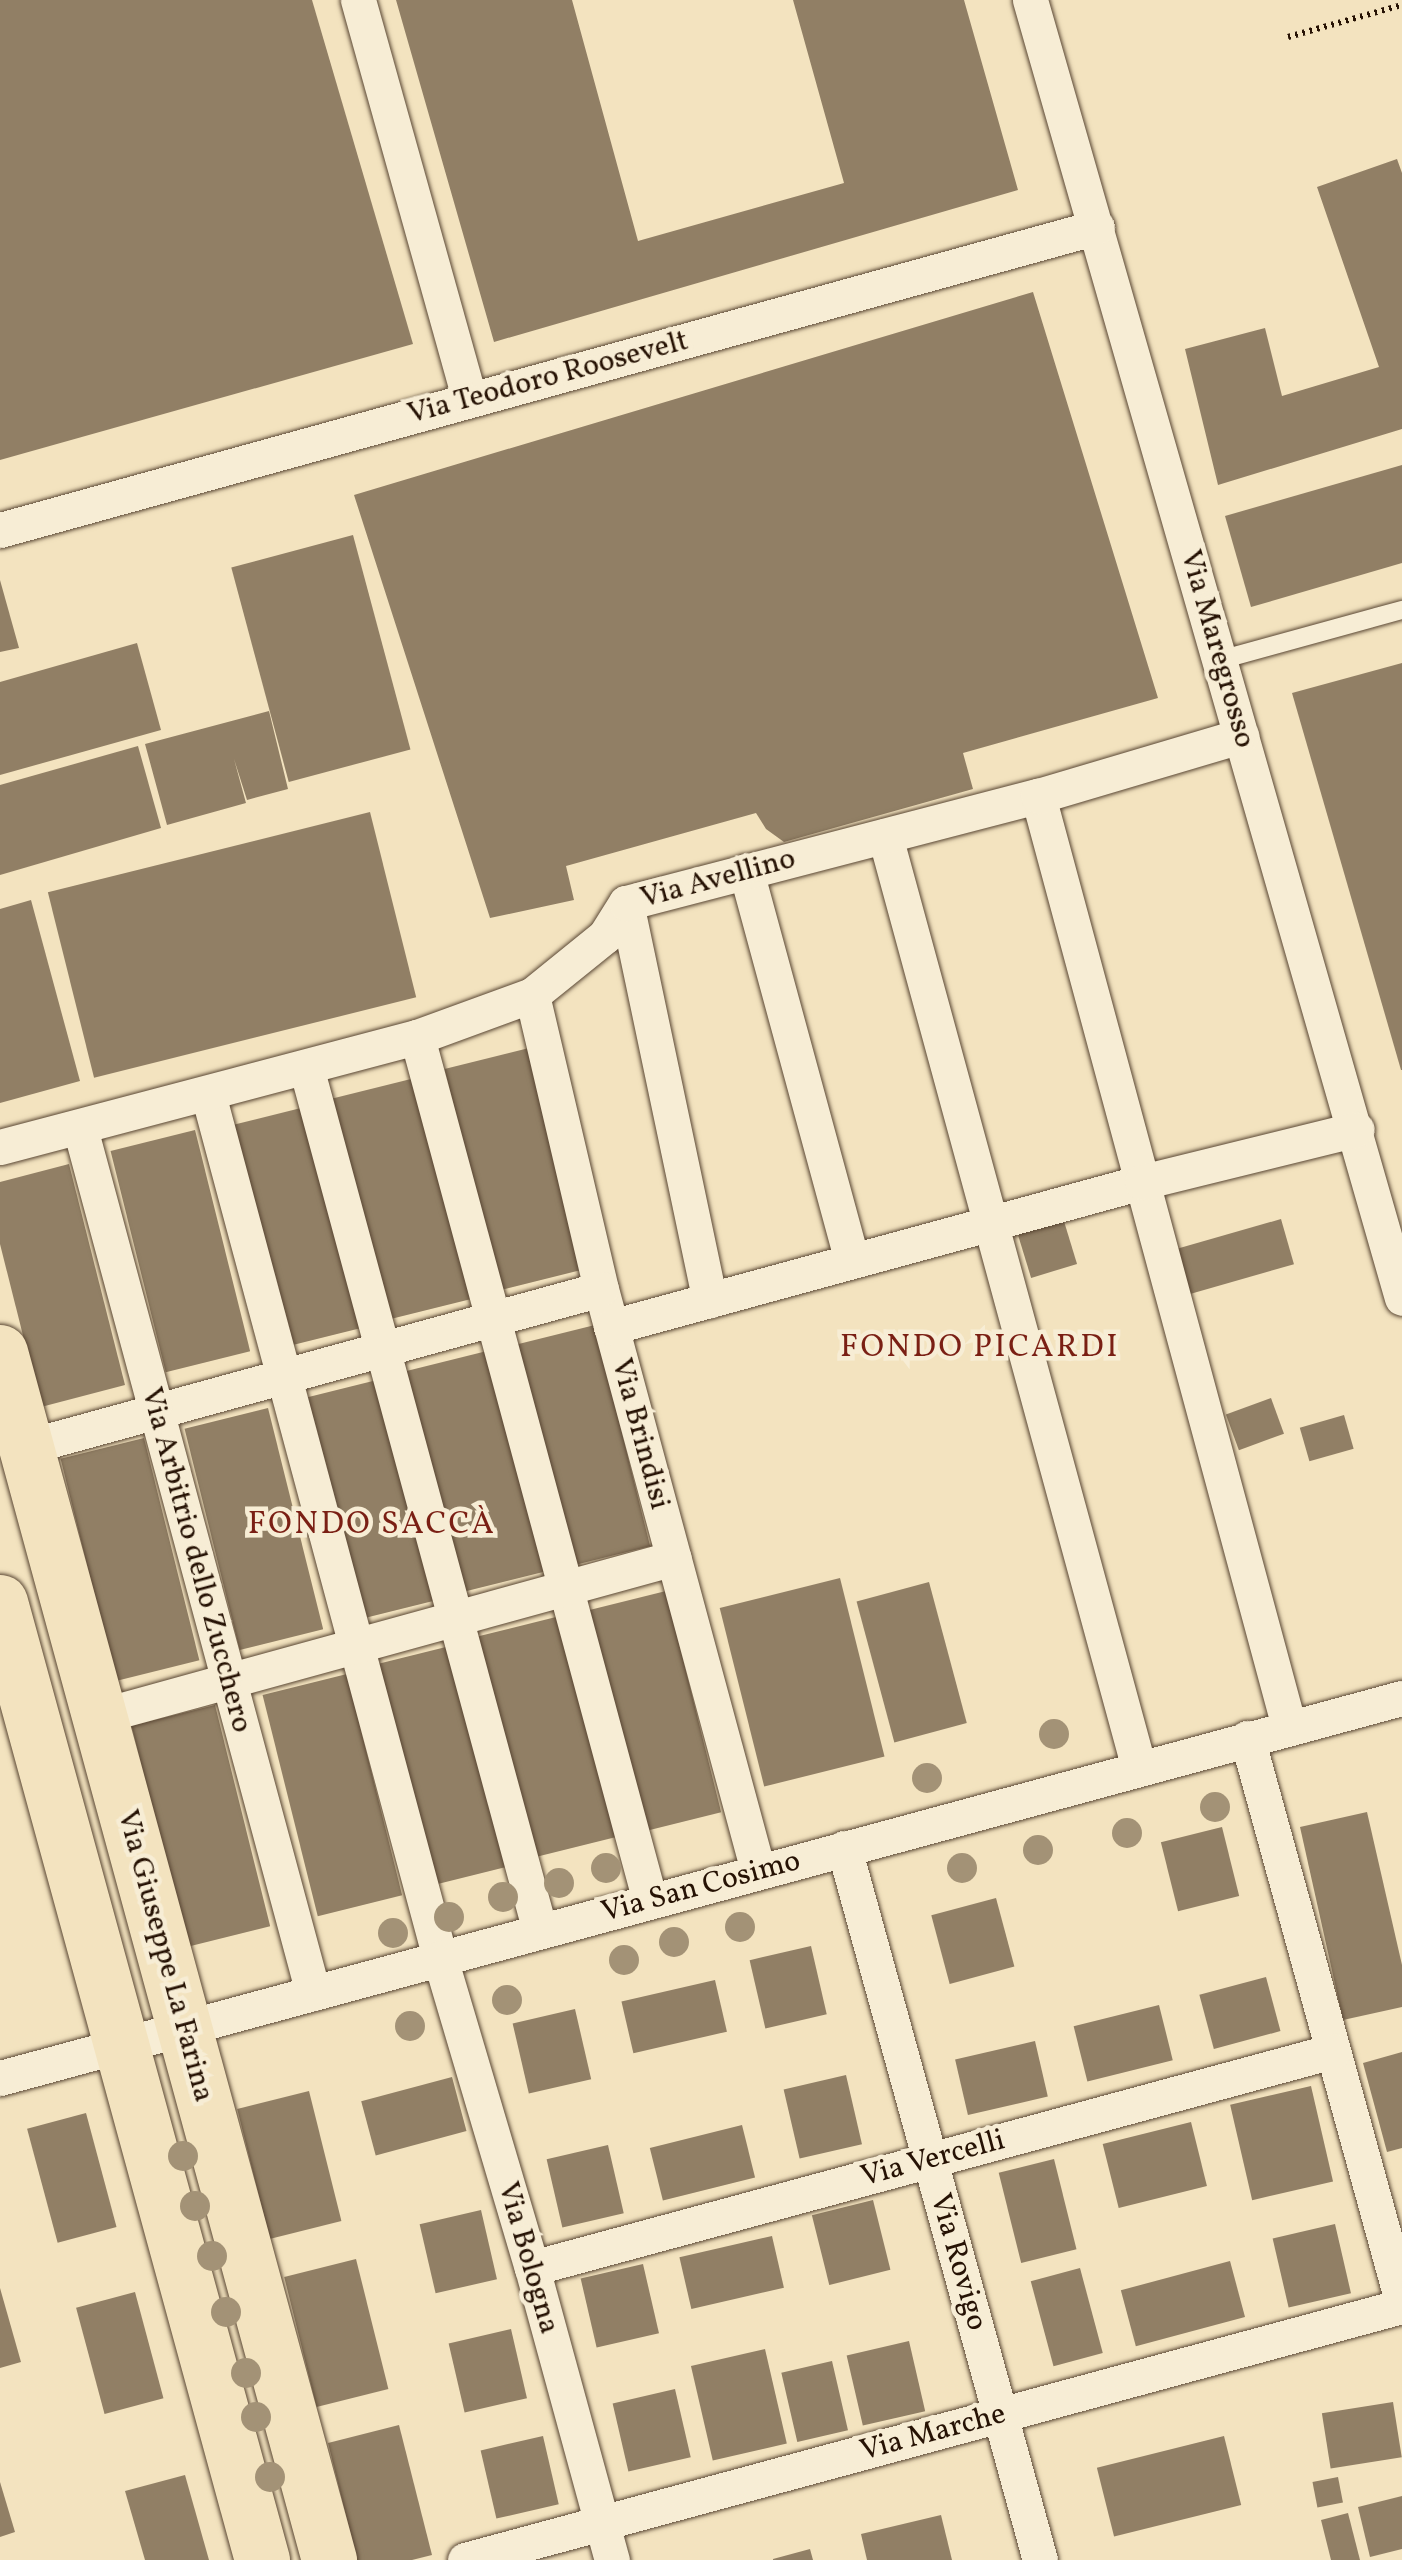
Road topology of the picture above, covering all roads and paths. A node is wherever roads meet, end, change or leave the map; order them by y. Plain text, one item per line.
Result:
1 (358, 0) edge
2 (1030, 0) edge
3 (1402, 5) edge
4 (1288, 37) dead end
5 (1097, 226) junction
6 (470, 400) junction
7 (0, 530) edge
8 (1402, 610) edge
9 (1220, 660) junction
10 (1242, 736) junction
11 (1038, 796) junction
12 (886, 836) junction
13 (746, 871) junction
14 (626, 903) junction
15 (532, 996) junction
16 (418, 1037) junction
17 (306, 1067) junction
18 (208, 1094) junction
19 (80, 1128) junction
20 (1356, 1129) junction
21 (0, 1147) edge
22 (1142, 1182) junction
23 (992, 1223) junction
24 (852, 1261) junction
25 (601, 1288) junction
26 (1402, 1298) edge
27 (710, 1300) junction
28 (492, 1318) junction
29 (612, 1328) junction
30 (383, 1348) junction
31 (0, 1352) edge
32 (282, 1376) junction
33 (156, 1411) junction
34 (26, 1446) junction
35 (674, 1558) junction
36 (565, 1588) junction
37 (0, 1602) edge
38 (455, 1618) junction
39 (355, 1646) junction
40 (229, 1680) junction
41 (1402, 1698) edge
42 (100, 1716) junction
43 (1289, 1727) junction
44 (1247, 1738) junction
45 (1139, 1768) junction
46 (844, 1848) junction
47 (758, 1871) junction
48 (650, 1901) junction
49 (540, 1931) junction
50 (440, 1958) junction
51 (313, 1992) junction
52 (185, 2027) junction
53 (121, 2045) junction
54 (1333, 2051) junction
55 (0, 2078) edge
56 (930, 2160) junction
57 (532, 2268) junction
58 (1402, 2304) edge
59 (1000, 2415) junction
60 (602, 2523) junction
61 (262, 2560) edge
62 (329, 2560) edge
63 (465, 2560) edge
64 (612, 2560) edge
65 (1040, 2560) edge

1 - 6 street
2 - 5 street, Via Maregrosso
3 - 4 path
5 - 6 street, Via Teodoro Roosevelt
5 - 9 street, Via Maregrosso
6 - 7 street, Via Teodoro Roosevelt
8 - 9 lane
9 - 10 street, Via Maregrosso
10 - 11 street, Via Avellino
10 - 20 street, Via Maregrosso
11 - 12 street, Via Avellino
11 - 22 street
12 - 13 street, Via Avellino
12 - 23 street
13 - 14 street, Via Avellino
13 - 24 street
14 - 15 street, Via Avellino
14 - 27 street
15 - 16 street, Via Avellino
15 - 25 street, Via Brindisi
16 - 17 street, Via Avellino
16 - 28 street
17 - 18 street, Via Avellino
17 - 30 street
18 - 19 street, Via Avellino
18 - 32 street, Via Bologna
19 - 21 street, Via Avellino
19 - 33 street, Via Arbitrio dello Zucchero
20 - 22 street
20 - 26 street, Via Maregrosso
22 - 23 street
22 - 43 street
23 - 24 street
23 - 45 street
24 - 27 street
25 - 28 street
25 - 29 street, Via Brindisi
27 - 29 street
28 - 30 street
28 - 36 street
29 - 35 street, Via Brindisi
30 - 32 street
30 - 38 street
31 - 34 main road, Via Giuseppe La Farina
32 - 33 street
32 - 39 street, Via Bologna
33 - 34 street
33 - 40 street, Via Arbitrio dello Zucchero
34 - 42 main road, Via Giuseppe La Farina
35 - 36 street
35 - 47 street, Via Brindisi
36 - 38 street
36 - 48 street
37 - 53 main road
38 - 39 street
38 - 49 street
39 - 40 street
39 - 50 street, Via Bologna
40 - 42 street
40 - 51 street, Via Arbitrio dello Zucchero
41 - 43 street, Via San Cosimo
42 - 52 main road, Via Giuseppe La Farina
43 - 44 street, Via San Cosimo
44 - 45 street, Via San Cosimo
44 - 54 street
45 - 46 street, Via San Cosimo
46 - 47 street, Via San Cosimo
46 - 56 street, Via Rovigo
47 - 48 street, Via San Cosimo
48 - 49 street, Via San Cosimo
49 - 50 street, Via San Cosimo
50 - 51 street, Via San Cosimo
50 - 57 street, Via Bologna
51 - 52 street, Via San Cosimo
52 - 53 street, Via San Cosimo
52 - 62 main road, Via Giuseppe La Farina
53 - 55 street, Via San Cosimo
53 - 61 main road
54 - 56 street, Via Vercelli
54 - 58 street
56 - 57 street, Via Vercelli
56 - 59 street, Via Rovigo
57 - 60 street, Via Bologna
58 - 59 street, Via Marche
59 - 60 street, Via Marche
59 - 65 street, Via Rovigo
60 - 63 street, Via Marche
60 - 64 street, Via Bologna

